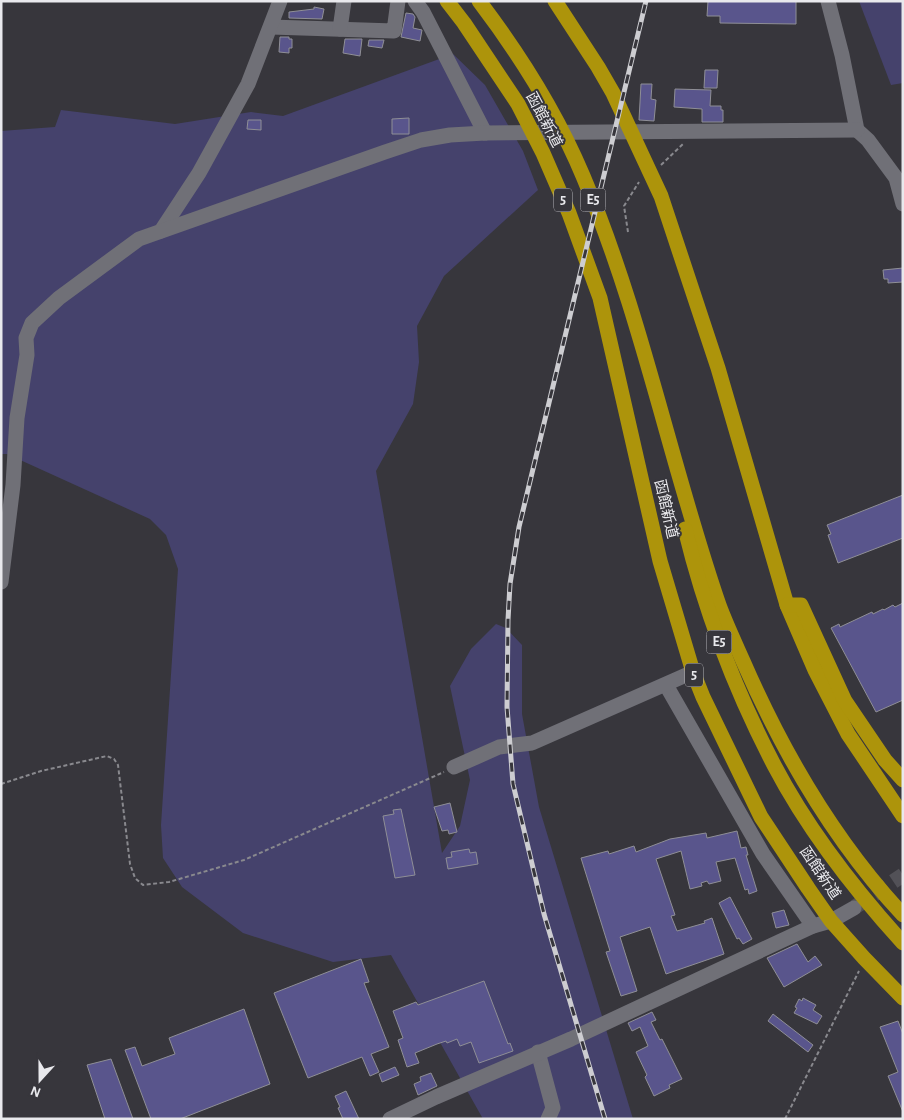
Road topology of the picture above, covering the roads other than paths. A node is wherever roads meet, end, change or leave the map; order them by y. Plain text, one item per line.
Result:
1 (280, 1) edge
2 (344, 1) edge
3 (398, 1) edge
4 (414, 1) edge
5 (447, 1) edge
6 (479, 1) edge
7 (554, 1) edge
8 (828, 1) edge
9 (271, 28) junction
10 (340, 30) junction
11 (857, 130) junction
12 (485, 133) junction
13 (899, 177) edge
14 (903, 204) edge
15 (161, 231) junction
16 (628, 299) junction
17 (1, 582) edge
18 (787, 605) junction
19 (693, 672) junction
20 (666, 685) junction
21 (454, 767) road end
22 (903, 780) edge
23 (903, 816) edge
24 (854, 908) tunnel mouth
25 (903, 915) edge
26 (831, 921) junction
27 (813, 926) junction
28 (903, 943) edge
29 (903, 998) edge
30 (538, 1052) junction
31 (390, 1119) edge
32 (548, 1119) edge

1 - 9 street
2 - 10 street
3 - 10 street
4 - 12 street
5 - 19 highway, 函館新道 / 5
6 - 16 highway, 函館新道 / E5
7 - 18 highway
8 - 11 street
9 - 10 street
9 - 15 street
11 - 12 street
11 - 13 street
12 - 15 street
13 - 14 street
15 - 17 street
16 - 25 highway, 函館新道 / E5
16 - 28 highway, 函館新道 / E5
18 - 22 highway
18 - 23 highway
19 - 20 street
19 - 26 highway, 函館新道 / 5
20 - 21 street
20 - 27 street
24 - 26 street
26 - 27 street
26 - 29 highway, 函館新道 / 5
27 - 30 street
30 - 31 street
30 - 32 street

